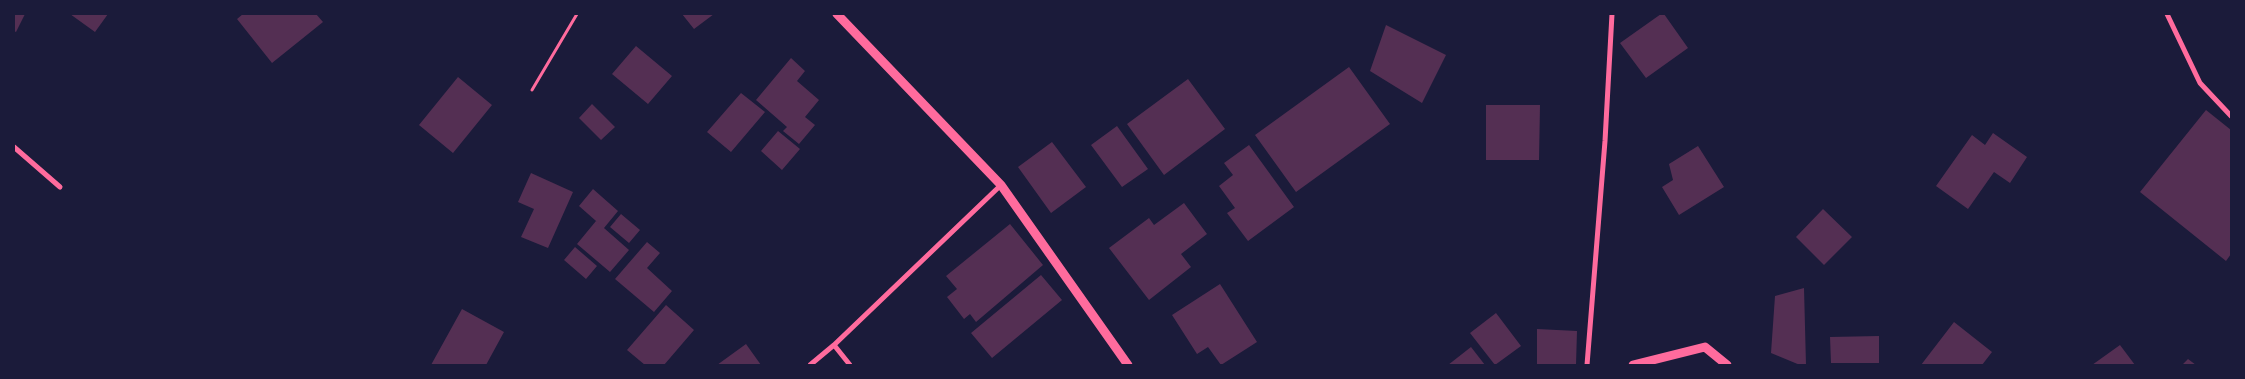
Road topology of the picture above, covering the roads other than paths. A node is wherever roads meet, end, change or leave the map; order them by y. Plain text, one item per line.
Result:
1 (837, 14) edge
2 (1612, 14) edge
3 (2166, 14) edge
4 (2231, 116) edge
5 (14, 147) edge
6 (1001, 186) junction
7 (60, 187) dead end
8 (834, 345) junction
9 (810, 365) edge
10 (850, 365) edge
11 (1128, 365) edge
12 (1587, 365) edge
13 (1633, 365) edge
14 (1727, 365) edge

1 - 6 street
2 - 12 street
3 - 4 street
5 - 7 street
6 - 8 street
6 - 11 street
8 - 9 street
8 - 10 street
13 - 14 street

